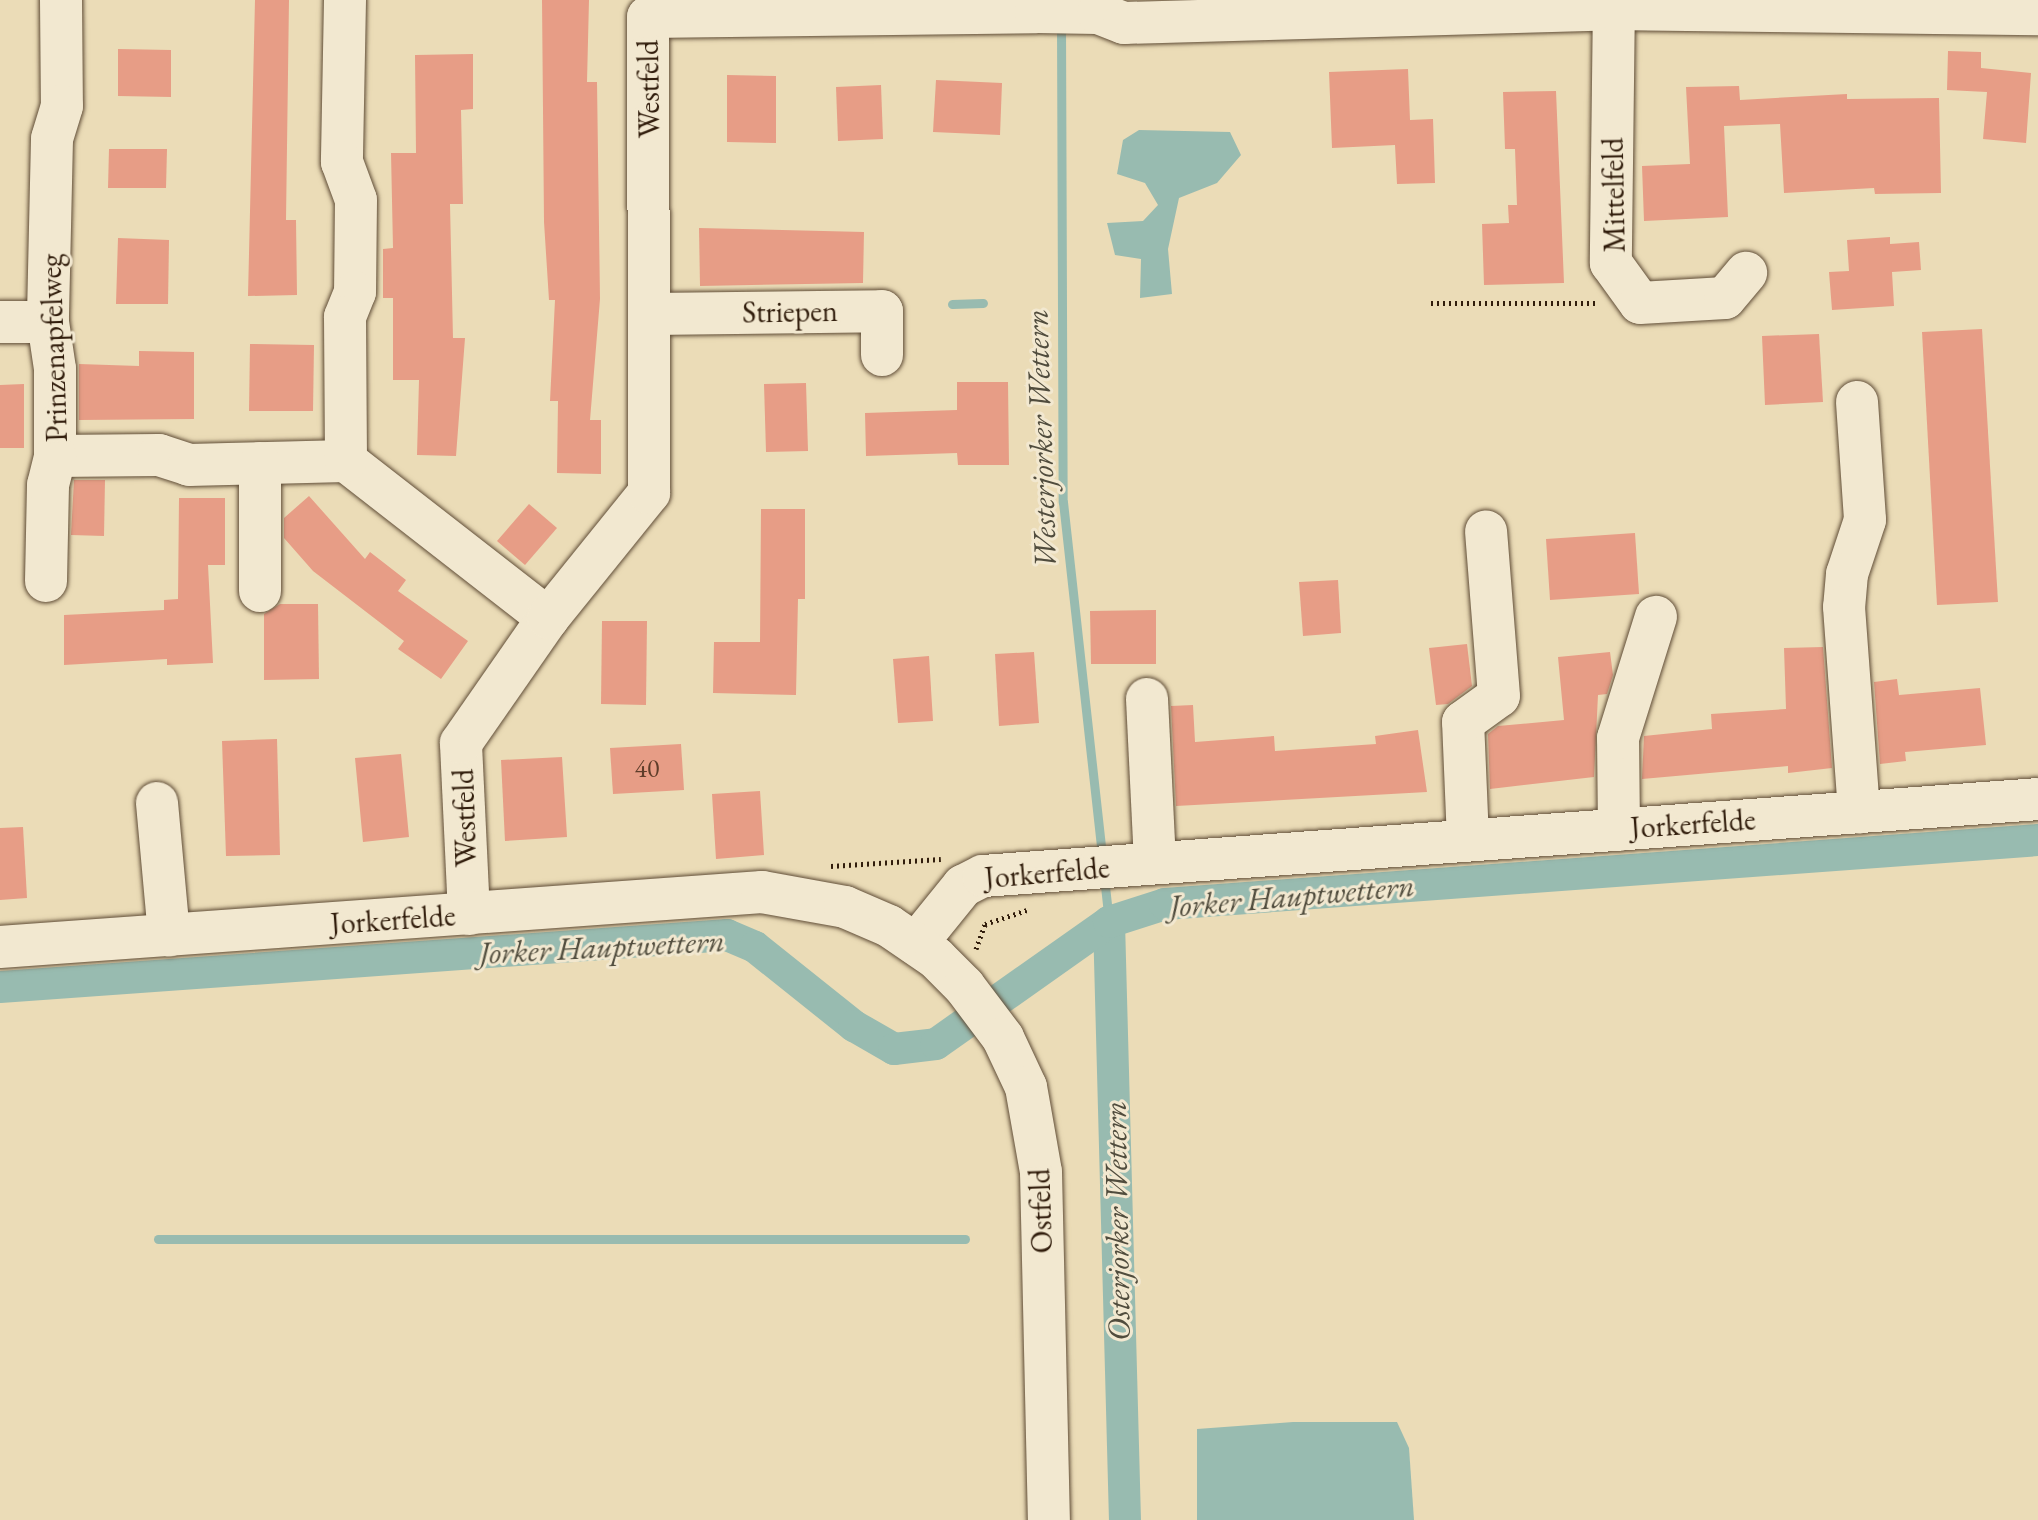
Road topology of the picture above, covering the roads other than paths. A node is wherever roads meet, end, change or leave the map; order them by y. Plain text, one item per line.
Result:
1 (61, 0) edge
2 (345, 0) edge
3 (1614, 5) edge
4 (2038, 14) edge
5 (1746, 273) dead end
6 (652, 314) junction
7 (0, 322) edge
8 (48, 322) junction
9 (882, 355) dead end
10 (1857, 402) dead end
11 (55, 456) junction
12 (346, 461) junction
13 (260, 463) junction
14 (1486, 532) dead end
15 (46, 581) dead end
16 (260, 591) dead end
17 (1656, 617) dead end
18 (548, 618) junction
19 (1147, 699) dead end
20 (2038, 799) edge
21 (157, 803) dead end
22 (1859, 812) junction
23 (1619, 830) junction
24 (1468, 840) junction
25 (1155, 863) junction
26 (469, 914) junction
27 (169, 935) junction
28 (916, 944) junction
29 (0, 947) edge
30 (1049, 1520) edge

1 - 8 street, Prinzenapfelweg
2 - 12 street
3 - 4 street, Westfeld
3 - 5 street, Mittelfeld
3 - 6 street, Westfeld
6 - 9 street, Striepen
6 - 18 street, Westfeld
7 - 8 street
8 - 11 street, Prinzenapfelweg
10 - 22 street
11 - 13 street, Prinzenapfelweg
11 - 15 street
12 - 13 street, Prinzenapfelweg
12 - 18 street
13 - 16 street
14 - 24 street
17 - 23 street
18 - 26 street, Westfeld
19 - 25 street
20 - 22 street, Jorkerfelde
21 - 27 street
22 - 23 street, Jorkerfelde
23 - 24 street, Jorkerfelde
24 - 25 street, Jorkerfelde
25 - 28 street, Jorkerfelde
26 - 27 street, Jorkerfelde
26 - 28 street, Jorkerfelde
27 - 29 street, Jorkerfelde
28 - 30 street, Ostfeld

